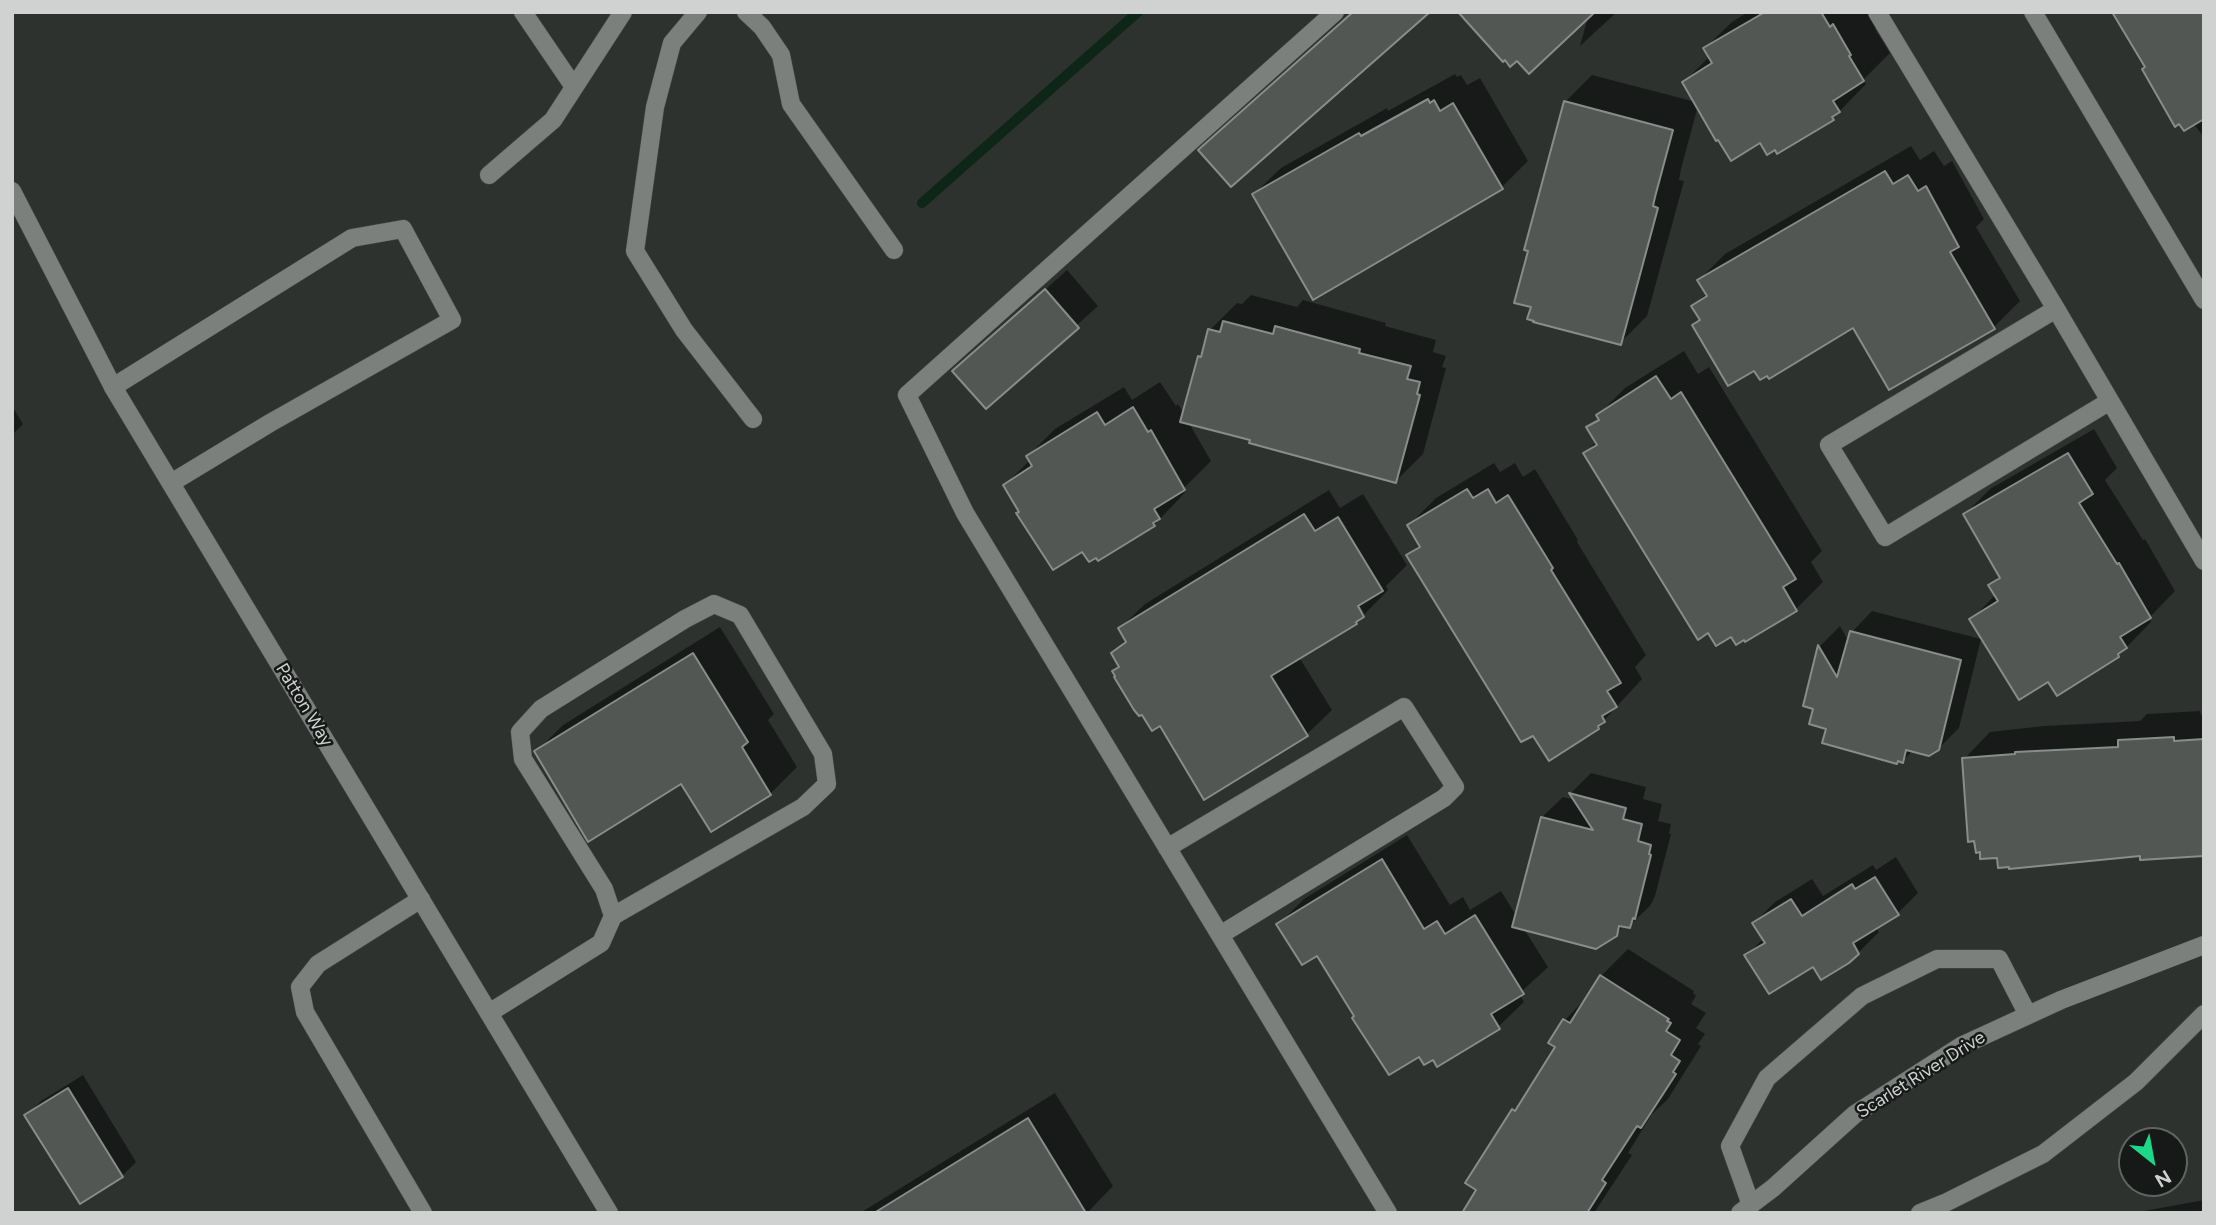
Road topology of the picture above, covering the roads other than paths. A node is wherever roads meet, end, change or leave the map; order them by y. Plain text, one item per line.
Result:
1 (523, 12) edge
2 (623, 12) edge
3 (698, 12) edge
4 (746, 12) edge
5 (1335, 12) edge
6 (1877, 12) edge
7 (2033, 12) edge
8 (574, 87) junction
9 (489, 175) dead end
10 (12, 191) edge
11 (894, 250) dead end
12 (2203, 296) edge
13 (2056, 309) junction
14 (113, 387) junction
15 (2110, 401) junction
16 (753, 419) dead end
17 (171, 484) junction
18 (2204, 561) edge
19 (1167, 848) junction
20 (421, 899) junction
21 (613, 916) junction
22 (1220, 934) junction
23 (2204, 945) edge
24 (489, 1013) junction
25 (2204, 1014) edge
26 (2028, 1015) junction
27 (1746, 1209) edge
28 (423, 1213) edge
29 (609, 1213) edge
30 (1388, 1213) edge
31 (1920, 1213) edge

1 - 8 street
2 - 8 street
3 - 16 street
4 - 11 street
5 - 19 street
6 - 13 street
7 - 12 street
8 - 9 street
10 - 14 street, Patton Way
13 - 15 street
13 - 15 street
14 - 17 street, Patton Way
14 - 17 street
15 - 18 street
17 - 20 street, Patton Way
19 - 22 street
19 - 22 street
20 - 24 street, Patton Way
20 - 28 street
21 - 21 street
21 - 24 street
22 - 30 street
23 - 26 street, Scarlet River Drive
24 - 29 street, Patton Way
25 - 31 street
26 - 27 street, Scarlet River Drive
26 - 27 street

